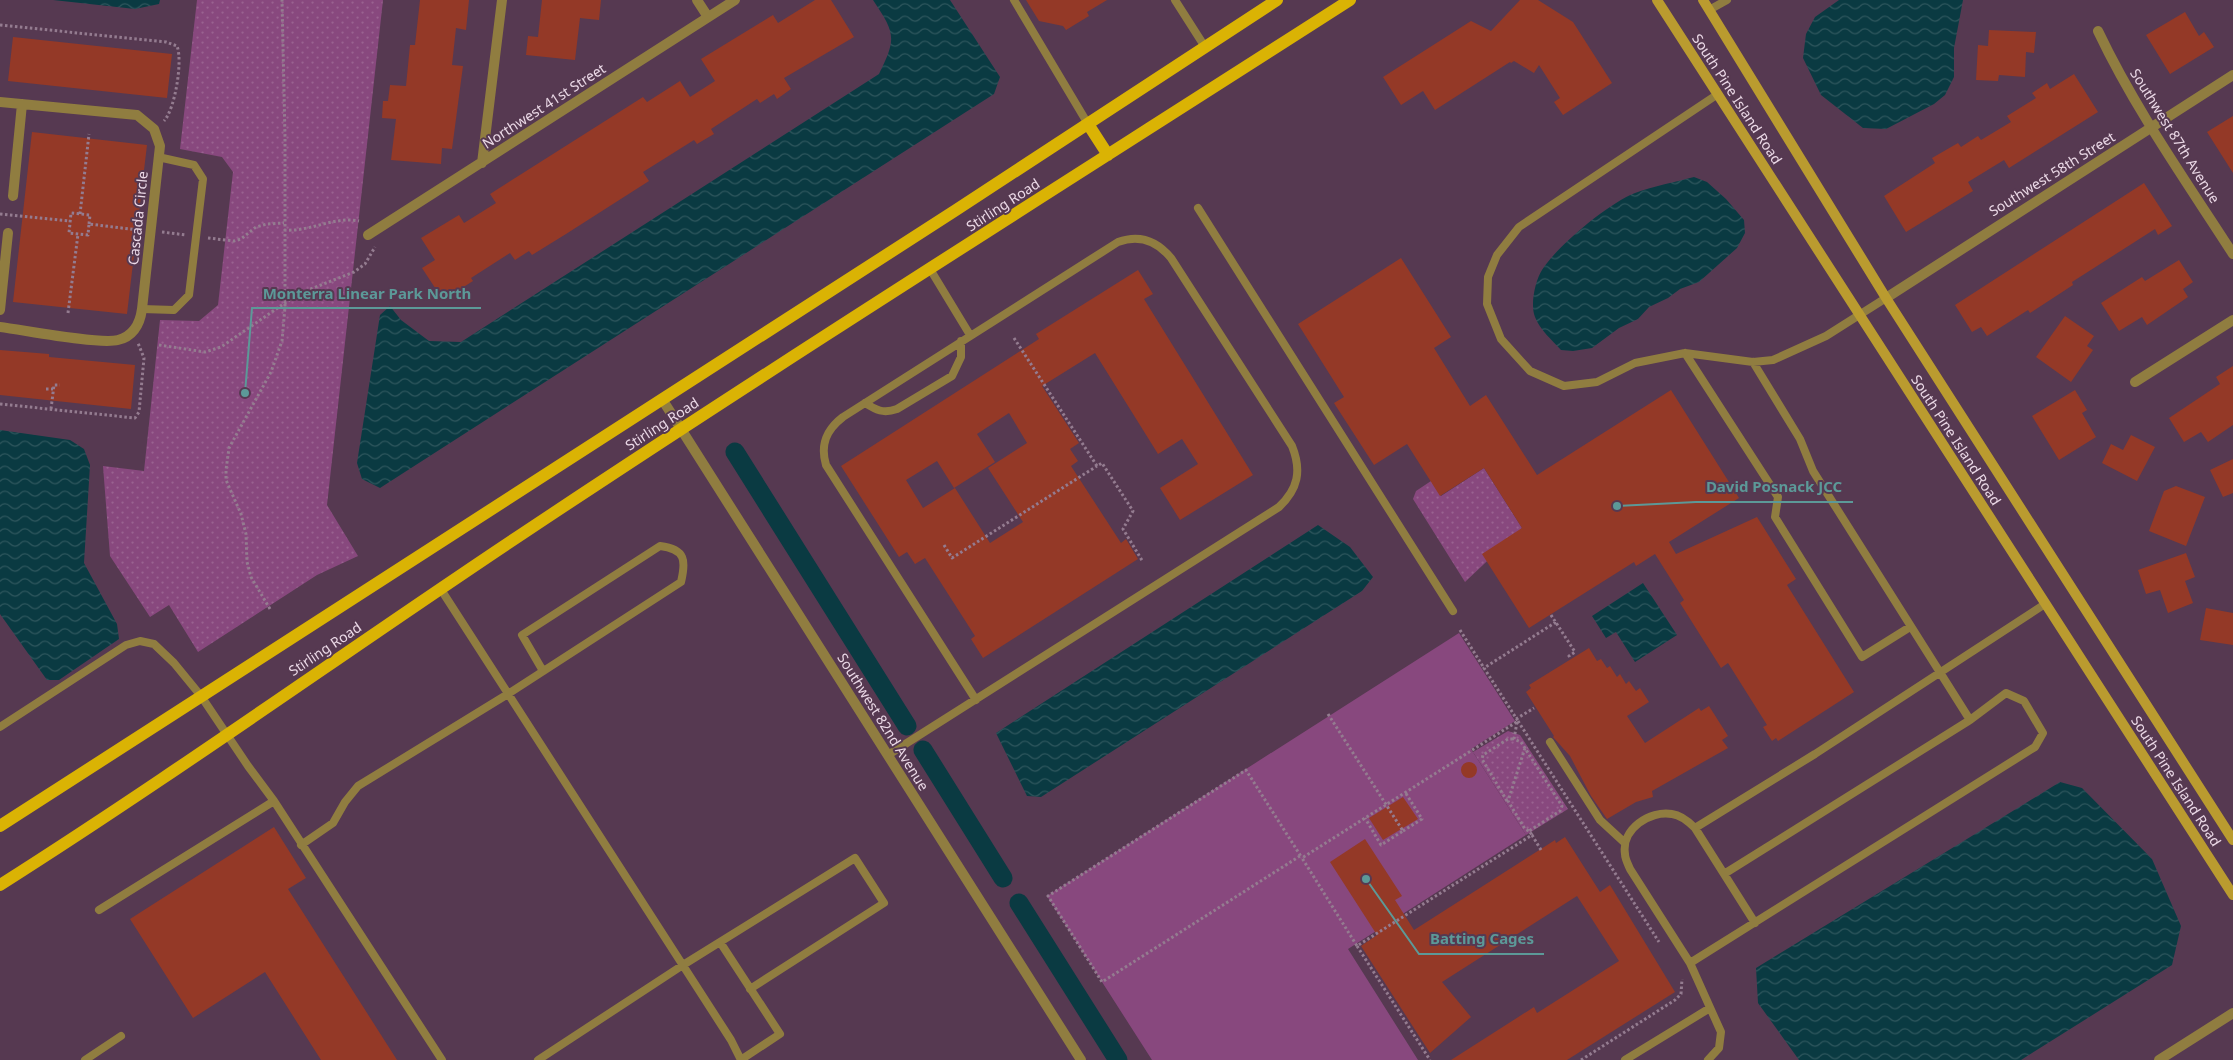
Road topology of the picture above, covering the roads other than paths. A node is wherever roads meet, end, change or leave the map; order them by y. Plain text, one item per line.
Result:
1 (502, 0) edge
2 (697, 0) edge
3 (735, 0) edge
4 (1014, 0) edge
5 (1175, 0) edge
6 (1277, 0) edge
7 (1350, 0) edge
8 (1657, 0) edge
9 (1703, 0) edge
10 (1727, 0) edge
11 (1709, 10) junction
12 (708, 17) junction
13 (2098, 31) dead end
14 (1205, 47) junction
15 (2233, 75) edge
16 (1718, 94) junction
17 (0, 102) edge
18 (22, 104) junction
19 (1088, 124) junction
20 (2152, 127) junction
21 (1108, 155) junction
22 (158, 157) junction
23 (482, 163) junction
24 (13, 196) dead end
25 (1198, 208) dead end
26 (8, 233) dead end
27 (368, 236) dead end
28 (2233, 254) edge
29 (930, 269) junction
30 (1886, 298) junction
31 (142, 309) junction
32 (0, 310) edge
33 (1859, 315) junction
34 (2233, 320) edge
35 (0, 327) edge
36 (970, 335) junction
37 (961, 341) junction
38 (1685, 353) junction
39 (1753, 362) junction
40 (2135, 382) dead end
41 (662, 399) junction
42 (865, 403) junction
43 (681, 429) junction
44 (440, 588) junction
45 (2045, 604) junction
46 (1453, 611) dead end
47 (1910, 627) junction
48 (543, 671) junction
49 (1938, 673) junction
50 (508, 694) junction
51 (202, 696) junction
52 (976, 700) junction
53 (1970, 720) junction
54 (0, 727) edge
55 (227, 734) junction
56 (1550, 742) dead end
57 (888, 755) junction
58 (274, 801) junction
59 (0, 826) edge
60 (1695, 828) junction
61 (2233, 840) edge
62 (1625, 843) junction
63 (302, 845) junction
64 (1724, 874) junction
65 (0, 886) edge
66 (2233, 895) edge
67 (99, 910) dead end
68 (1755, 923) junction
69 (720, 942) junction
70 (1690, 963) junction
71 (683, 965) junction
72 (750, 989) junction
73 (1710, 1008) junction
74 (2233, 1012) edge
75 (121, 1036) dead end
76 (742, 1059) edge
77 (86, 1060) edge
78 (442, 1060) edge
79 (538, 1060) edge
80 (1081, 1060) edge
81 (1626, 1060) edge
82 (1708, 1060) edge
83 (2159, 1060) edge

1 - 23 street
2 - 12 street
3 - 12 street, Northwest 41st Street
4 - 19 lane
5 - 14 lane
6 - 14 main road, Stirling Road
7 - 21 main road, Stirling Road
8 - 16 main road, South Pine Island Road
9 - 11 main road, South Pine Island Road
10 - 11 lane
11 - 30 main road, South Pine Island Road
12 - 23 street, Northwest 41st Street
13 - 20 street, Southwest 87th Avenue
14 - 19 main road, Stirling Road
15 - 20 street, Southwest 58th Street
16 - 33 main road, South Pine Island Road
16 - 38 lane
17 - 18 street, Cascada Circle
18 - 22 street, Cascada Circle
18 - 24 street
19 - 21 main road
19 - 41 main road, Stirling Road
20 - 28 street, Southwest 87th Avenue
20 - 30 street, Southwest 58th Street
21 - 29 main road, Stirling Road
22 - 31 street, Cascada Circle
22 - 31 lane
23 - 27 street, Northwest 41st Street
25 - 46 lane
26 - 32 street
29 - 36 lane
29 - 43 main road, Stirling Road
30 - 33 lane
30 - 61 main road, South Pine Island Road
31 - 35 street, Cascada Circle
33 - 39 lane
33 - 45 main road, South Pine Island Road
34 - 40 street
36 - 37 lane
36 - 52 lane
37 - 42 lane
37 - 42 lane
38 - 39 lane
38 - 47 lane
39 - 47 lane
41 - 43 street, Southwest 82nd Avenue
41 - 51 main road, Stirling Road
42 - 52 lane
43 - 44 main road, Stirling Road
43 - 57 street, Southwest 82nd Avenue
44 - 50 lane
44 - 55 main road, Stirling Road
45 - 49 lane
45 - 66 main road, South Pine Island Road
47 - 49 lane
48 - 48 lane
48 - 50 lane
49 - 53 lane
49 - 60 lane
50 - 63 lane
50 - 71 lane
51 - 54 lane
51 - 55 lane
51 - 59 main road, Stirling Road
52 - 57 lane
53 - 64 lane
53 - 68 lane
55 - 58 lane
55 - 65 main road, Stirling Road
56 - 62 lane
57 - 80 street, Southwest 82nd Avenue
58 - 63 lane
58 - 67 lane
60 - 62 lane
60 - 64 lane
62 - 70 lane
63 - 78 lane
64 - 68 lane
68 - 70 lane
69 - 71 lane
69 - 72 lane
69 - 72 lane
70 - 73 lane
71 - 76 lane
71 - 79 lane
72 - 76 lane
73 - 81 lane
73 - 82 lane
74 - 83 street
75 - 77 lane

